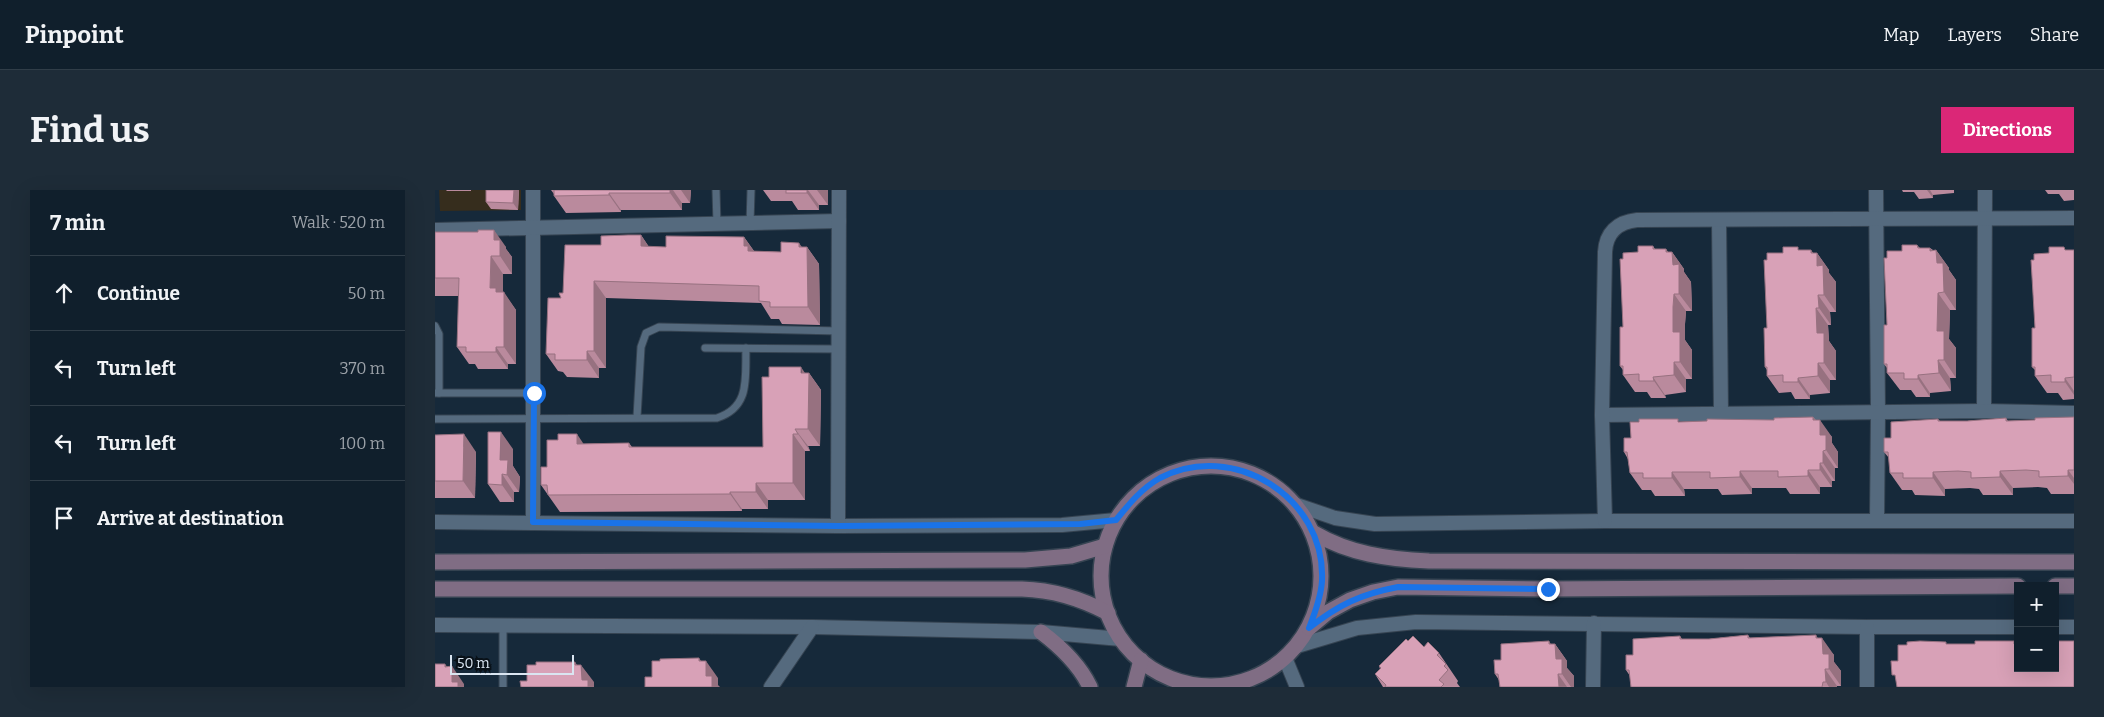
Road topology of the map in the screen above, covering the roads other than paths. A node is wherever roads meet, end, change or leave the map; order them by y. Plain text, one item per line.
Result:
1 (533, 190) edge
2 (716, 190) edge
3 (751, 190) edge
4 (839, 190) edge
5 (1876, 190) edge
6 (1985, 190) edge
7 (2074, 218) edge
8 (1877, 219) junction
9 (1985, 219) junction
10 (1719, 220) junction
11 (839, 221) junction
12 (717, 224) junction
13 (750, 224) junction
14 (533, 228) junction
15 (435, 230) edge
16 (435, 326) edge
17 (839, 331) junction
18 (705, 348) dead end
19 (746, 348) junction
20 (839, 349) junction
21 (437, 393) edge
22 (534, 393) junction
23 (1984, 412) junction
24 (1721, 413) junction
25 (1878, 413) junction
26 (2074, 413) edge
27 (1602, 415) junction
28 (637, 417) junction
29 (533, 418) junction
30 (435, 419) edge
31 (1297, 505) junction
32 (1116, 520) junction
33 (1877, 520) junction
34 (1605, 521) junction
35 (2074, 521) edge
36 (435, 522) edge
37 (533, 522) junction
38 (838, 526) junction
39 (1313, 533) junction
40 (1105, 546) junction
41 (435, 562) edge
42 (2074, 562) edge
43 (2014, 586) edge
44 (2059, 586) edge
45 (2074, 586) edge
46 (435, 589) edge
47 (1108, 613) junction
48 (1594, 623) junction
49 (503, 624) junction
50 (435, 625) edge
51 (812, 627) junction
52 (1867, 627) junction
53 (2014, 627) edge
54 (2059, 627) edge
55 (2074, 627) edge
56 (1309, 628) junction
57 (1041, 632) junction
58 (1121, 639) junction
59 (1297, 646) junction
60 (1285, 658) junction
61 (1141, 660) junction
62 (1260, 680) edge
63 (1173, 683) edge
64 (503, 687) edge
65 (771, 687) edge
66 (1090, 687) edge
67 (1134, 687) edge
68 (1297, 687) edge
69 (1593, 687) edge
70 (1867, 687) edge

1 - 14 street
2 - 12 lane
3 - 13 lane
4 - 11 street
5 - 8 street
6 - 9 street
7 - 9 street
8 - 9 street
8 - 10 street
8 - 25 street
9 - 23 street
10 - 24 street
10 - 27 street
11 - 13 street
11 - 17 street
12 - 13 street
12 - 14 street
14 - 15 street
14 - 22 street
16 - 21 lane
17 - 20 street
17 - 28 lane
18 - 19 lane
19 - 20 lane
19 - 28 lane
20 - 38 street
21 - 22 lane
22 - 29 street
23 - 25 street
23 - 26 street
24 - 25 street
24 - 27 street
25 - 33 street
27 - 34 street
28 - 29 lane
29 - 30 lane
29 - 37 street
31 - 32 street
31 - 34 street
31 - 39 street
32 - 38 street
32 - 40 street
33 - 34 street
33 - 35 street
36 - 37 street
37 - 38 street
39 - 42 street
39 - 56 street
40 - 41 street
40 - 47 street
43 - 56 street
44 - 45 street
46 - 47 street
47 - 58 street
48 - 52 street
48 - 59 street
48 - 69 street
49 - 50 street
49 - 51 street
49 - 64 lane
51 - 57 street
51 - 65 street
52 - 53 street
52 - 70 street
54 - 55 street
56 - 59 street
57 - 58 street
57 - 66 street
58 - 61 street
59 - 60 street
60 - 62 street
60 - 68 street
61 - 63 street
61 - 67 street
62 - 63 street

